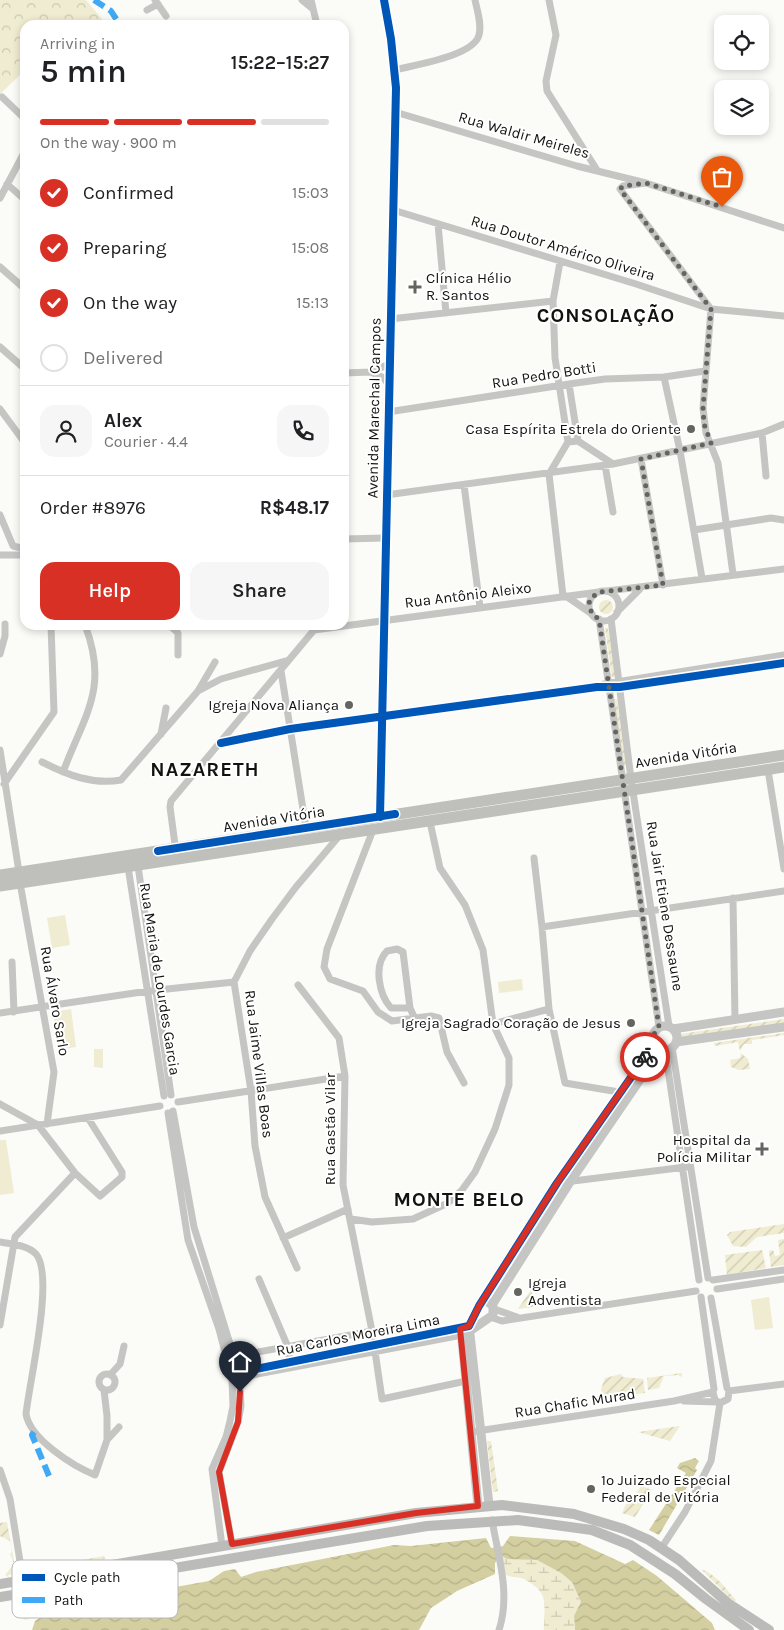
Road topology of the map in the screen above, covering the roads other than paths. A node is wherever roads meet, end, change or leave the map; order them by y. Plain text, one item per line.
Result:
1 (302, 0) edge
2 (311, 0) edge
3 (384, 0) edge
4 (475, 0) edge
5 (549, 0) edge
6 (157, 2) edge
7 (313, 9) junction
8 (147, 10) dead end
9 (166, 16) dead end
10 (316, 20) edge
11 (395, 70) junction
12 (2, 97) dead end
13 (395, 112) junction
14 (20, 114) edge
15 (20, 160) edge
16 (597, 170) junction
17 (646, 183) junction
18 (7, 184) junction
19 (20, 196) edge
20 (0, 198) edge
21 (393, 210) junction
22 (438, 224) junction
23 (784, 228) edge
24 (560, 262) junction
25 (0, 267) edge
26 (20, 285) edge
27 (553, 302) junction
28 (711, 309) junction
29 (446, 313) junction
30 (784, 316) edge
31 (390, 319) junction
32 (0, 347) edge
33 (389, 364) junction
34 (20, 365) edge
35 (705, 371) junction
36 (372, 372) junction
37 (349, 373) edge
38 (664, 377) junction
39 (388, 384) junction
40 (569, 384) junction
41 (558, 386) junction
42 (0, 409) edge
43 (388, 412) junction
44 (784, 424) edge
45 (762, 433) junction
46 (20, 435) edge
47 (578, 441) junction
48 (568, 442) junction
49 (711, 443) junction
50 (680, 452) junction
51 (641, 459) junction
52 (613, 464) junction
53 (605, 465) junction
54 (549, 474) junction
55 (766, 476) dead end
56 (464, 485) junction
57 (386, 495) junction
58 (613, 512) dead end
59 (0, 515) edge
60 (784, 520) edge
61 (726, 524) junction
62 (694, 530) junction
63 (384, 538) junction
64 (349, 539) edge
65 (20, 548) edge
66 (20, 554) edge
67 (0, 555) edge
68 (784, 569) edge
69 (733, 574) junction
70 (702, 578) junction
71 (663, 585) junction
72 (640, 589) junction
73 (607, 591) junction
74 (599, 592) junction
75 (564, 596) junction
76 (480, 607) junction
77 (617, 612) junction
78 (592, 614) junction
79 (611, 618) junction
80 (599, 619) junction
81 (383, 620) junction
82 (5, 624) dead end
83 (349, 624) edge
84 (51, 630) edge
85 (87, 630) edge
86 (175, 630) edge
87 (313, 630) edge
88 (0, 654) edge
89 (178, 654) dead end
90 (784, 655) edge
91 (290, 660) junction
92 (215, 662) dead end
93 (784, 663) edge
94 (281, 671) junction
95 (270, 683) junction
96 (282, 684) junction
97 (619, 684) junction
98 (608, 685) junction
99 (198, 691) junction
100 (166, 708) dead end
101 (382, 716) junction
102 (290, 729) junction
103 (160, 735) junction
104 (221, 742) junction
105 (0, 750) edge
106 (784, 755) edge
107 (42, 762) dead end
108 (784, 767) edge
109 (768, 770) junction
110 (63, 772) junction
111 (626, 779) junction
112 (4, 784) junction
113 (628, 791) junction
114 (380, 817) junction
115 (430, 822) junction
116 (306, 828) junction
117 (781, 828) edge
118 (373, 830) junction
119 (361, 832) junction
120 (340, 835) junction
121 (320, 838) junction
122 (175, 848) junction
123 (324, 855) junction
124 (534, 858) dead end
125 (177, 860) junction
126 (133, 866) junction
127 (784, 869) edge
128 (0, 875) edge
129 (20, 878) junction
130 (0, 886) edge
131 (784, 891) edge
132 (733, 898) junction
133 (652, 910) junction
134 (643, 911) junction
135 (543, 929) junction
136 (12, 962) dead end
137 (234, 982) junction
138 (298, 985) dead end
139 (148, 991) junction
140 (157, 991) junction
141 (43, 1008) junction
142 (410, 1008) junction
143 (549, 1009) junction
144 (14, 1012) junction
145 (784, 1012) edge
146 (0, 1013) edge
147 (415, 1019) junction
148 (735, 1020) junction
149 (493, 1024) junction
150 (659, 1027) junction
151 (784, 1027) edge
152 (671, 1028) junction
153 (666, 1046) junction
154 (345, 1076) junction
155 (464, 1083) dead end
156 (251, 1092) junction
157 (626, 1093) junction
158 (168, 1096) junction
159 (178, 1102) junction
160 (0, 1104) edge
161 (160, 1106) junction
162 (171, 1112) junction
163 (88, 1118) junction
164 (47, 1124) junction
165 (38, 1126) junction
166 (0, 1131) edge
167 (691, 1166) junction
168 (683, 1168) junction
169 (75, 1173) junction
170 (570, 1182) junction
171 (557, 1183) junction
172 (348, 1209) junction
173 (351, 1219) junction
174 (283, 1238) junction
175 (0, 1242) edge
176 (14, 1244) junction
177 (297, 1268) dead end
178 (784, 1270) edge
179 (259, 1279) dead end
180 (711, 1279) junction
181 (784, 1279) edge
182 (699, 1280) junction
183 (208, 1288) junction
184 (717, 1289) junction
185 (698, 1294) junction
186 (711, 1298) junction
187 (480, 1306) junction
188 (491, 1312) junction
189 (0, 1325) edge
190 (372, 1331) junction
191 (465, 1331) junction
192 (124, 1346) dead end
193 (288, 1347) junction
194 (375, 1348) junction
195 (236, 1356) junction
196 (290, 1362) junction
197 (236, 1376) junction
198 (466, 1381) junction
199 (784, 1384) edge
200 (754, 1388) junction
201 (728, 1390) junction
202 (713, 1391) junction
203 (728, 1399) junction
204 (674, 1401) junction
205 (719, 1402) junction
206 (119, 1426) dead end
207 (475, 1432) junction
208 (107, 1440) junction
209 (0, 1470) edge
210 (489, 1505) junction
211 (478, 1506) junction
212 (492, 1520) junction
213 (468, 1521) junction
214 (227, 1545) junction
215 (662, 1547) junction
216 (640, 1551) junction
217 (20, 1560) edge
218 (140, 1560) edge
219 (178, 1567) edge
220 (500, 1629) edge
221 (749, 1630) edge
222 (769, 1630) edge

1 - 7 street
2 - 7 street
3 - 11 street, Avenida Marechal Campos
4 - 11 street
5 - 16 street
6 - 8 street
6 - 9 street
7 - 10 street
11 - 13 street, Avenida Marechal Campos
12 - 14 street
13 - 16 street, Rua Waldir Meireles
13 - 21 street, Avenida Marechal Campos
15 - 18 street
16 - 17 street, Rua Waldir Meireles
17 - 23 street, Rua Waldir Meireles
17 - 28 street, Rua Waldir Meireles
18 - 19 street
18 - 20 street
21 - 22 street, Rua Doutor Américo Oliveira
21 - 31 street, Avenida Marechal Campos
22 - 24 street, Rua Doutor Américo Oliveira
22 - 29 street
24 - 27 street
24 - 28 street, Rua Doutor Américo Oliveira
25 - 26 street
27 - 29 street
27 - 41 street
28 - 30 street, Rua Doutor Américo Oliveira
28 - 35 street
29 - 31 street
31 - 33 street, Avenida Marechal Campos
32 - 34 street
33 - 36 street
33 - 39 street, Avenida Marechal Campos
35 - 38 street, Rua Pedro Botti
35 - 49 street
36 - 37 street
36 - 39 street, Avenida Marechal Campos
38 - 40 street, Rua Pedro Botti
38 - 50 street
39 - 43 street, Avenida Marechal Campos
40 - 41 street, Rua Pedro Botti
40 - 47 street
41 - 43 street, Rua Pedro Botti
41 - 48 street
42 - 46 street
43 - 57 street, Avenida Marechal Campos
44 - 45 street
45 - 49 street
45 - 55 street
47 - 48 street
47 - 52 street
48 - 54 street
49 - 50 street
49 - 61 street
50 - 51 street
50 - 62 street
51 - 52 street
51 - 71 street
52 - 53 street
53 - 54 street
53 - 58 street
54 - 56 street
54 - 75 street
56 - 57 street
56 - 76 street
57 - 63 street, Avenida Marechal Campos
59 - 65 street
60 - 61 street
61 - 62 street
61 - 69 street
62 - 70 street
63 - 64 street
63 - 81 street, Avenida Marechal Campos
66 - 67 street
68 - 69 street
69 - 70 street
70 - 71 street
71 - 72 street
72 - 73 street
72 - 77 street
73 - 74 street
73 - 77 street
74 - 75 street, Rua Antônio Aleixo
74 - 78 street
75 - 76 street, Rua Antônio Aleixo
75 - 78 street
76 - 81 street, Rua Antônio Aleixo
77 - 79 street
78 - 80 street
79 - 80 street
79 - 97 street
80 - 98 street
81 - 83 street, Rua Antônio Aleixo
81 - 101 street, Avenida Marechal Campos
82 - 88 street
84 - 112 street
85 - 110 street
86 - 89 street
87 - 91 street
90 - 97 street
91 - 94 street
91 - 99 street
92 - 99 street
93 - 97 street
94 - 95 street
94 - 96 street
95 - 96 street
95 - 104 street
96 - 102 street
97 - 98 street
97 - 111 street
98 - 101 street
98 - 111 street
99 - 103 street
100 - 103 street
101 - 102 street
101 - 114 street, Avenida Marechal Campos
102 - 104 street
102 - 116 street
103 - 110 street
104 - 122 street
105 - 112 street, Rua Álvaro Sarlo
106 - 111 main road, Avenida Vitória
107 - 110 street
108 - 109 main road, Avenida Vitória
109 - 113 main road, Avenida Vitória
109 - 117 street
111 - 113 street
111 - 114 main road, Avenida Vitória
112 - 129 street, Rua Álvaro Sarlo
113 - 115 main road, Avenida Vitória
113 - 133 street, Rua Jair Etiene Dessaune
113 - 134 street, Rua Jair Etiene Dessaune
114 - 116 main road, Avenida Vitória
114 - 119 main road
115 - 118 main road, Avenida Vitória
115 - 149 street
116 - 122 main road, Avenida Vitória
117 - 127 street
118 - 119 main road, Avenida Vitória
118 - 147 street
119 - 120 main road, Avenida Vitória
120 - 121 main road, Avenida Vitória
120 - 123 street, Rua Jaime Villas Boas
121 - 123 street
121 - 125 main road, Avenida Vitória
122 - 125 street
122 - 129 main road, Avenida Vitória
123 - 137 street, Rua Jaime Villas Boas
124 - 135 street
125 - 126 main road, Avenida Vitória
126 - 129 main road, Avenida Vitória
126 - 139 street, Rua Maria de Lourdes Garcia
126 - 140 street, Rua Maria de Lourdes Garcia
128 - 129 main road, Avenida Vitória
129 - 130 main road, Avenida Vitória
129 - 141 street, Rua Álvaro Sarlo
131 - 132 street
132 - 133 street
132 - 148 street
133 - 134 street
133 - 152 street, Rua Jair Etiene Dessaune
134 - 135 street
134 - 150 street, Rua Jair Etiene Dessaune
135 - 143 street
136 - 144 street
137 - 140 street
137 - 156 street, Rua Jaime Villas Boas
138 - 154 street, Rua Gastão Vilar
139 - 140 street
139 - 141 street
139 - 158 street, Rua Maria de Lourdes Garcia
140 - 158 street, Rua Maria de Lourdes Garcia
141 - 144 street
141 - 164 street, Rua Álvaro Sarlo
142 - 142 street
142 - 147 street
143 - 149 street
143 - 157 street
144 - 146 street
145 - 148 street
147 - 155 street
148 - 152 street
149 - 173 street
150 - 152 street
150 - 153 street
151 - 153 street
152 - 153 street
153 - 157 street
153 - 167 street
153 - 168 street
154 - 156 street
154 - 172 street, Rua Gastão Vilar
156 - 159 street
156 - 174 street, Rua Jaime Villas Boas
157 - 170 street, Rua Carlos Moreira Lima
157 - 171 street
158 - 159 street
158 - 161 street
159 - 162 street
160 - 165 street
161 - 162 street
161 - 163 street
162 - 183 street
163 - 164 street
163 - 169 street
164 - 165 street
165 - 166 street
165 - 169 street
167 - 168 street
167 - 180 street
168 - 170 street
168 - 182 street
169 - 176 street
170 - 171 street
170 - 188 street, Rua Carlos Moreira Lima
171 - 187 street
172 - 173 street, Rua Gastão Vilar
172 - 174 street
173 - 190 street, Rua Gastão Vilar
174 - 177 street, Rua Jaime Villas Boas
175 - 176 street
176 - 189 street
176 - 208 street
178 - 180 street
179 - 193 street
180 - 182 street
180 - 184 street
181 - 184 street
182 - 185 street
183 - 195 street
183 - 197 street
184 - 186 street
185 - 186 street
185 - 188 street
185 - 202 street
186 - 201 street
187 - 188 street
187 - 188 street
187 - 191 street
188 - 191 street, Rua Carlos Moreira Lima
190 - 193 street
190 - 194 street, Rua Gastão Vilar
191 - 194 street, Rua Carlos Moreira Lima
191 - 198 street
191 - 207 street
192 - 208 street
193 - 195 street
193 - 196 street
194 - 196 street, Rua Carlos Moreira Lima
194 - 197 street, Rua Carlos Moreira Lima
194 - 198 street
195 - 197 street
196 - 197 street, Rua Carlos Moreira Lima
197 - 214 street
198 - 207 street
199 - 200 street
200 - 201 street
200 - 203 street
201 - 202 street
201 - 203 street
202 - 204 street, Rua Chafic Murad
202 - 205 street
203 - 205 street
204 - 205 street, Rua Chafic Murad
204 - 207 street, Rua Chafic Murad
205 - 215 street
206 - 208 street
207 - 210 street
207 - 211 street
209 - 217 street
210 - 211 main road
210 - 213 main road
210 - 215 main road
211 - 214 main road
212 - 213 main road
212 - 216 main road
212 - 220 street
213 - 219 main road
214 - 218 main road
215 - 216 main road
215 - 222 main road
216 - 221 main road

